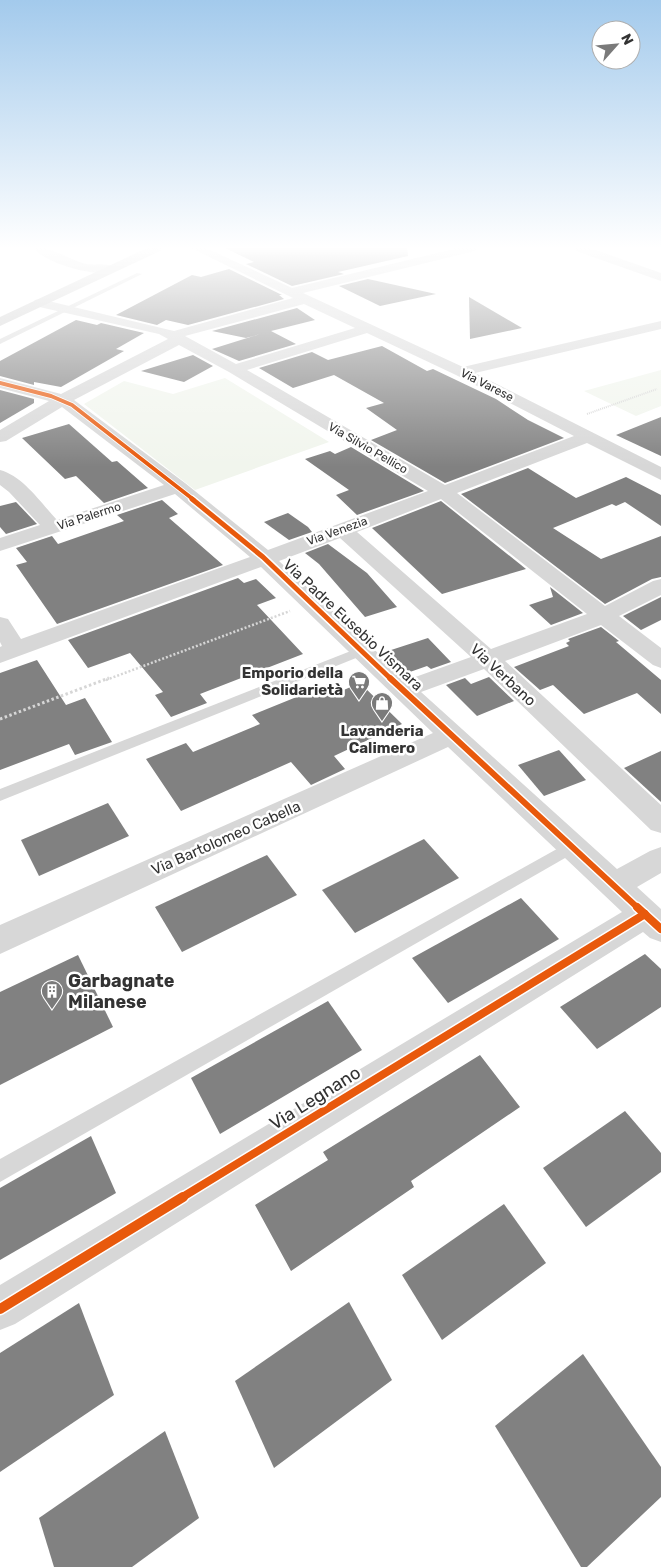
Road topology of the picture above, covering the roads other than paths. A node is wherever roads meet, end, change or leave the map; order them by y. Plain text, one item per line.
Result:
1 (42, 321) edge
2 (124, 321) edge
3 (231, 321) edge
4 (354, 321) edge
5 (661, 325) edge
6 (369, 328) junction
7 (177, 337) junction
8 (0, 342) edge
9 (234, 369) junction
10 (461, 372) junction
11 (0, 383) edge
12 (62, 400) junction
13 (0, 437) edge
14 (588, 437) junction
15 (661, 474) edge
16 (0, 476) edge
17 (178, 488) junction
18 (442, 491) junction
19 (54, 527) junction
20 (343, 530) junction
21 (0, 545) edge
22 (263, 557) junction
23 (661, 586) edge
24 (603, 615) junction
25 (0, 624) edge
26 (361, 651) junction
27 (8, 652) edge
28 (488, 659) junction
29 (661, 660) edge
30 (403, 690) junction
31 (452, 735) junction
32 (0, 796) edge
33 (661, 822) edge
34 (573, 846) junction
35 (661, 859) edge
36 (615, 884) junction
37 (653, 921) edge
38 (0, 940) edge
39 (0, 1172) edge
40 (0, 1309) edge

1 - 8 lane
2 - 7 street, Via Silvio Pellico
3 - 7 street
4 - 6 street, Via Varese
5 - 10 street
6 - 9 street
6 - 10 street, Via Varese
7 - 9 street, Via Silvio Pellico
7 - 12 street
9 - 18 street, Via Silvio Pellico
10 - 14 street, Via Varese
11 - 12 street, Via Padre Eusebio Vismara
12 - 13 street
12 - 17 street, Via Padre Eusebio Vismara
14 - 15 street, Via Varese
14 - 18 street, Via Venezia
16 - 19 street
17 - 19 street, Via Palermo
17 - 22 street, Via Padre Eusebio Vismara
18 - 20 street, Via Venezia
18 - 24 street, Via Silvio Pellico
19 - 21 street, Via Palermo
20 - 22 street, Via Venezia
20 - 28 street, Via Verbano
22 - 26 street, Via Padre Eusebio Vismara
22 - 27 street, Via Venezia
23 - 24 street
24 - 28 street
24 - 29 street, Via Silvio Pellico
25 - 27 street
26 - 30 street, Via Padre Eusebio Vismara
26 - 32 lane
28 - 30 street
28 - 33 street, Via Verbano
30 - 31 street, Via Padre Eusebio Vismara
31 - 34 street, Via Padre Eusebio Vismara
31 - 38 street, Via Bartolomeo Cabella
34 - 36 street, Via Padre Eusebio Vismara
34 - 39 lane
35 - 36 street
36 - 37 street, Via Padre Eusebio Vismara
37 - 40 street, Via Legnano

